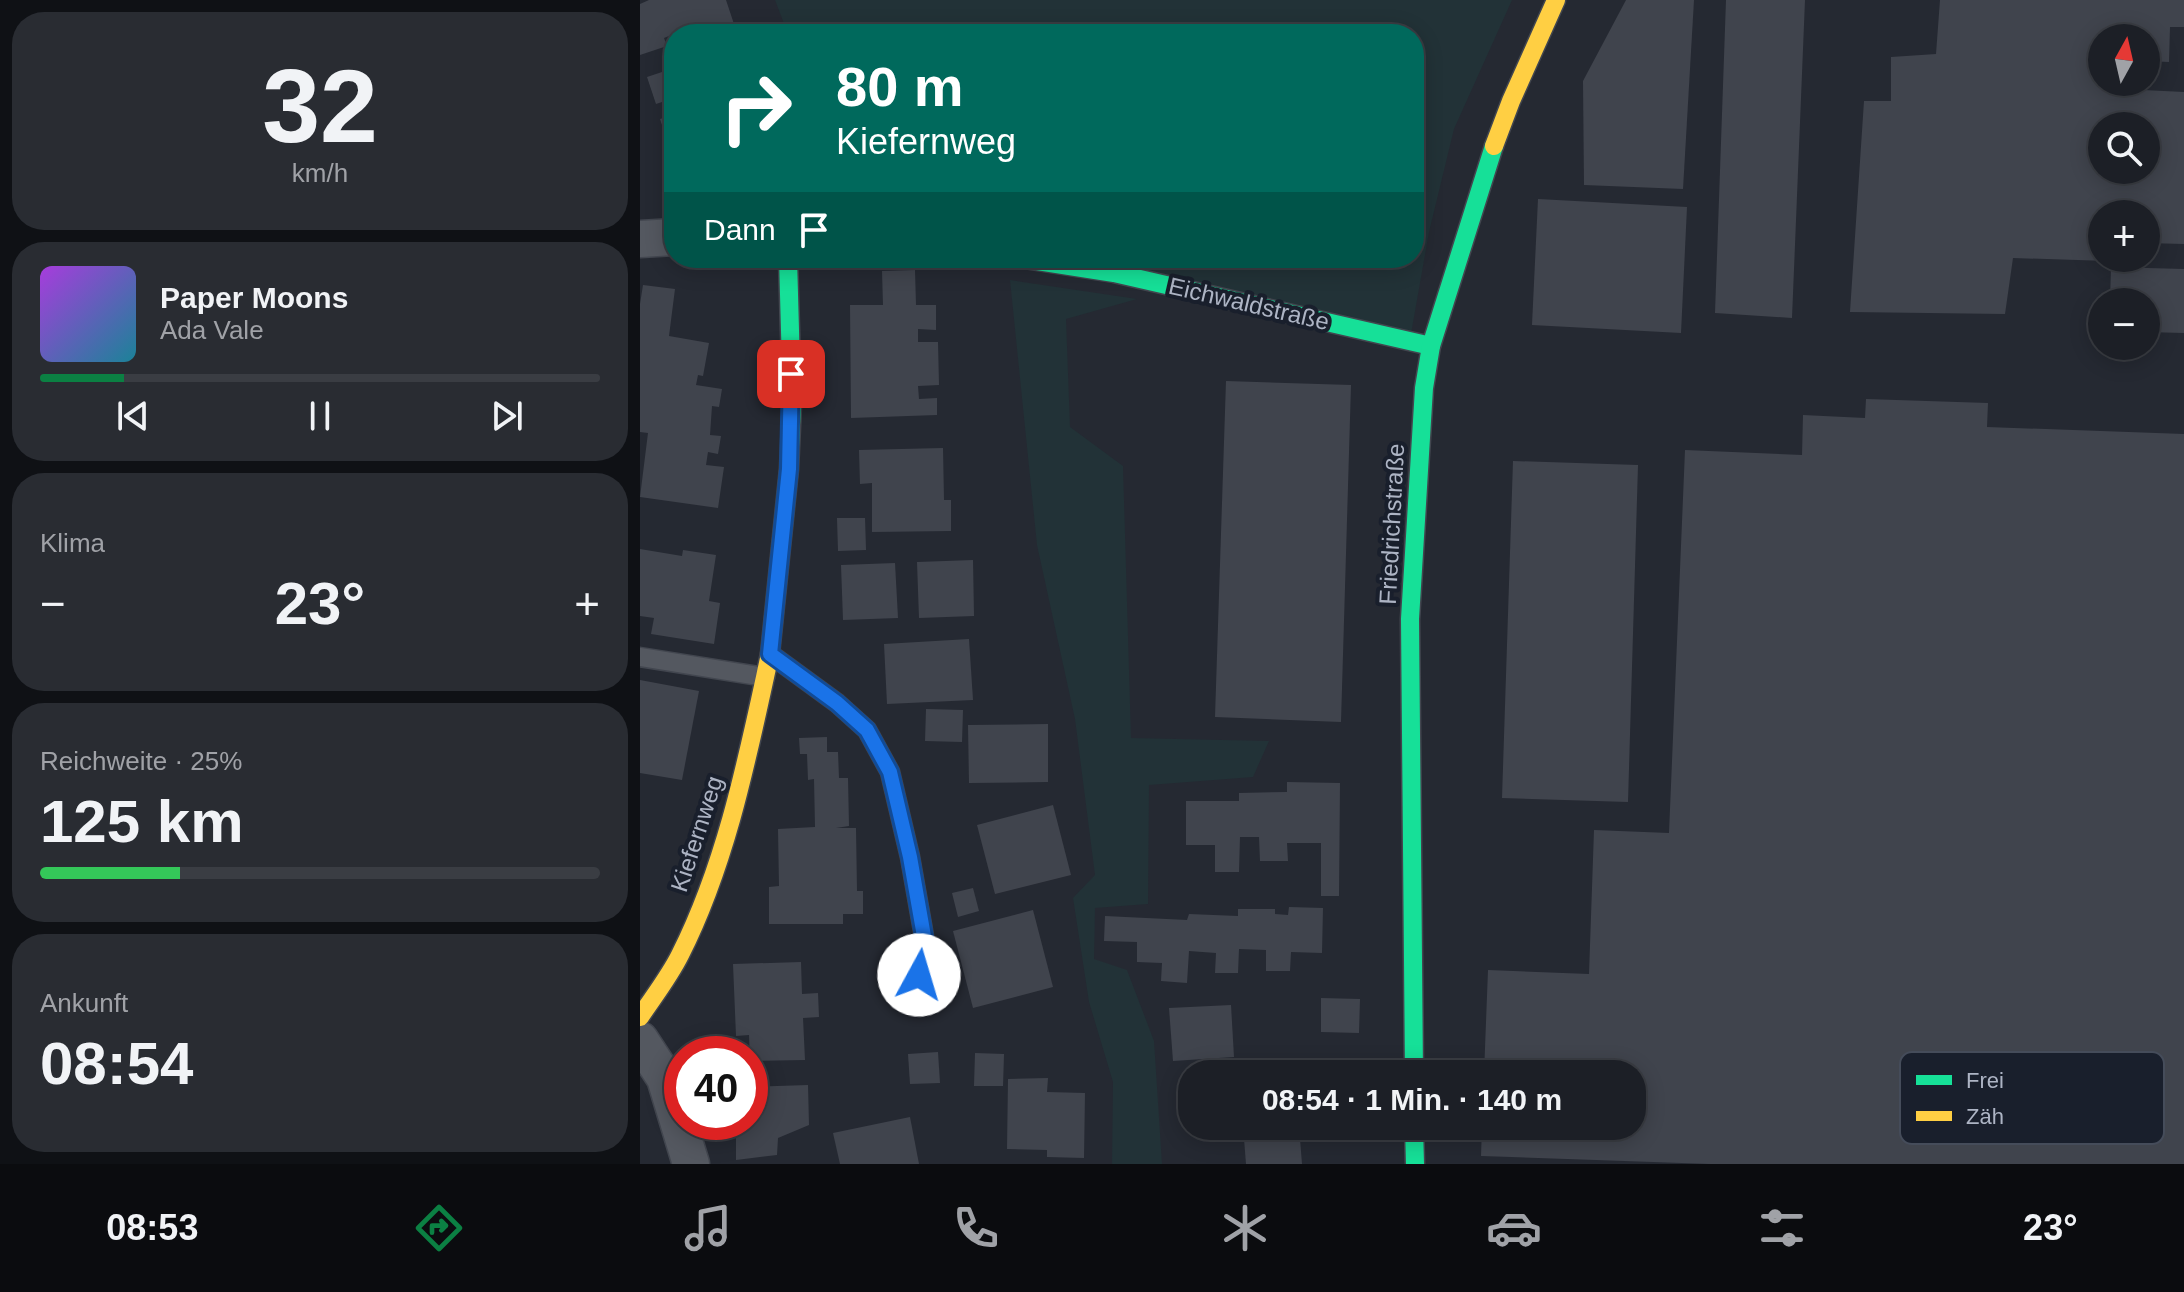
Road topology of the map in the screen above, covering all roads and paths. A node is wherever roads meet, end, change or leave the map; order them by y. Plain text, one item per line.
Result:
1 (1556, 0) edge
2 (664, 238) edge
3 (640, 239) edge
4 (788, 268) edge
5 (1082, 268) edge
6 (1431, 346) junction
7 (770, 654) junction
8 (640, 657) edge
9 (765, 677) junction
10 (907, 1004) dead end
11 (640, 1017) edge
12 (640, 1040) edge
13 (1414, 1060) edge
14 (1414, 1140) edge
15 (691, 1164) edge
16 (1415, 1164) edge

1 - 6 street, Friedrichstraße
2 - 3 street
4 - 7 street, Kiefernweg
5 - 6 street, Eichwaldstraße
6 - 13 street, Friedrichstraße
7 - 9 street, Kiefernweg
7 - 10 street
8 - 9 lane
9 - 11 street, Kiefernweg
12 - 15 street
14 - 16 street

